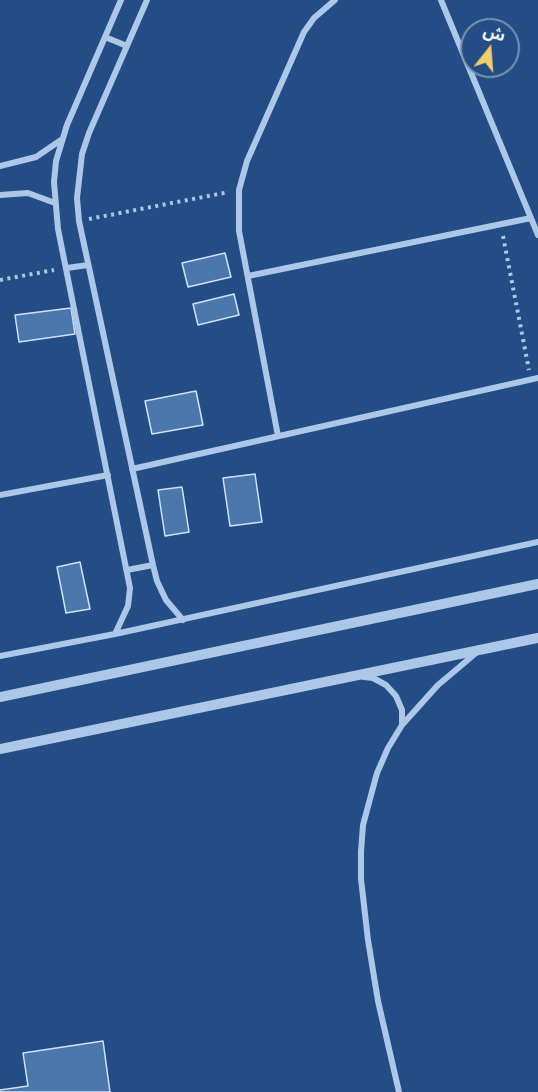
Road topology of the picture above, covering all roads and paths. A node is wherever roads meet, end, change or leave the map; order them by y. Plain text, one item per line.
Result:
1 (121, 0) edge
2 (147, 0) edge
3 (335, 0) edge
4 (441, 0) edge
5 (105, 37) junction
6 (127, 46) junction
7 (61, 140) junction
8 (0, 165) edge
9 (239, 190) junction
10 (0, 195) edge
11 (55, 203) junction
12 (531, 218) junction
13 (79, 221) junction
14 (501, 224) junction
15 (538, 235) edge
16 (88, 265) junction
17 (67, 268) junction
18 (248, 276) junction
19 (0, 280) edge
20 (535, 379) edge
21 (278, 436) junction
22 (132, 469) junction
23 (108, 475) junction
24 (0, 495) edge
25 (538, 542) edge
26 (153, 565) junction
27 (127, 570) junction
28 (538, 584) edge
29 (183, 620) junction
30 (116, 634) junction
31 (538, 638) edge
32 (479, 651) junction
33 (0, 656) edge
34 (358, 676) junction
35 (0, 697) edge
36 (402, 725) junction
37 (0, 749) edge
38 (399, 1092) edge

1 - 5 street
2 - 6 street
3 - 9 street
4 - 12 street
5 - 6 street
5 - 7 street
6 - 13 street
7 - 8 street
7 - 11 street
9 - 13 path
9 - 18 street
10 - 11 street
11 - 17 street
12 - 14 street
12 - 15 street
13 - 16 street
14 - 18 street
14 - 20 path
16 - 17 street
16 - 22 street
17 - 19 path
17 - 23 street
18 - 21 street
20 - 21 street
21 - 22 street
22 - 26 street
23 - 24 street
23 - 27 street
25 - 29 street
26 - 27 street
26 - 29 street
27 - 30 street
28 - 35 street
29 - 30 street
30 - 33 street
31 - 32 street
32 - 34 street
32 - 36 street
34 - 36 street
34 - 37 street
36 - 38 street

